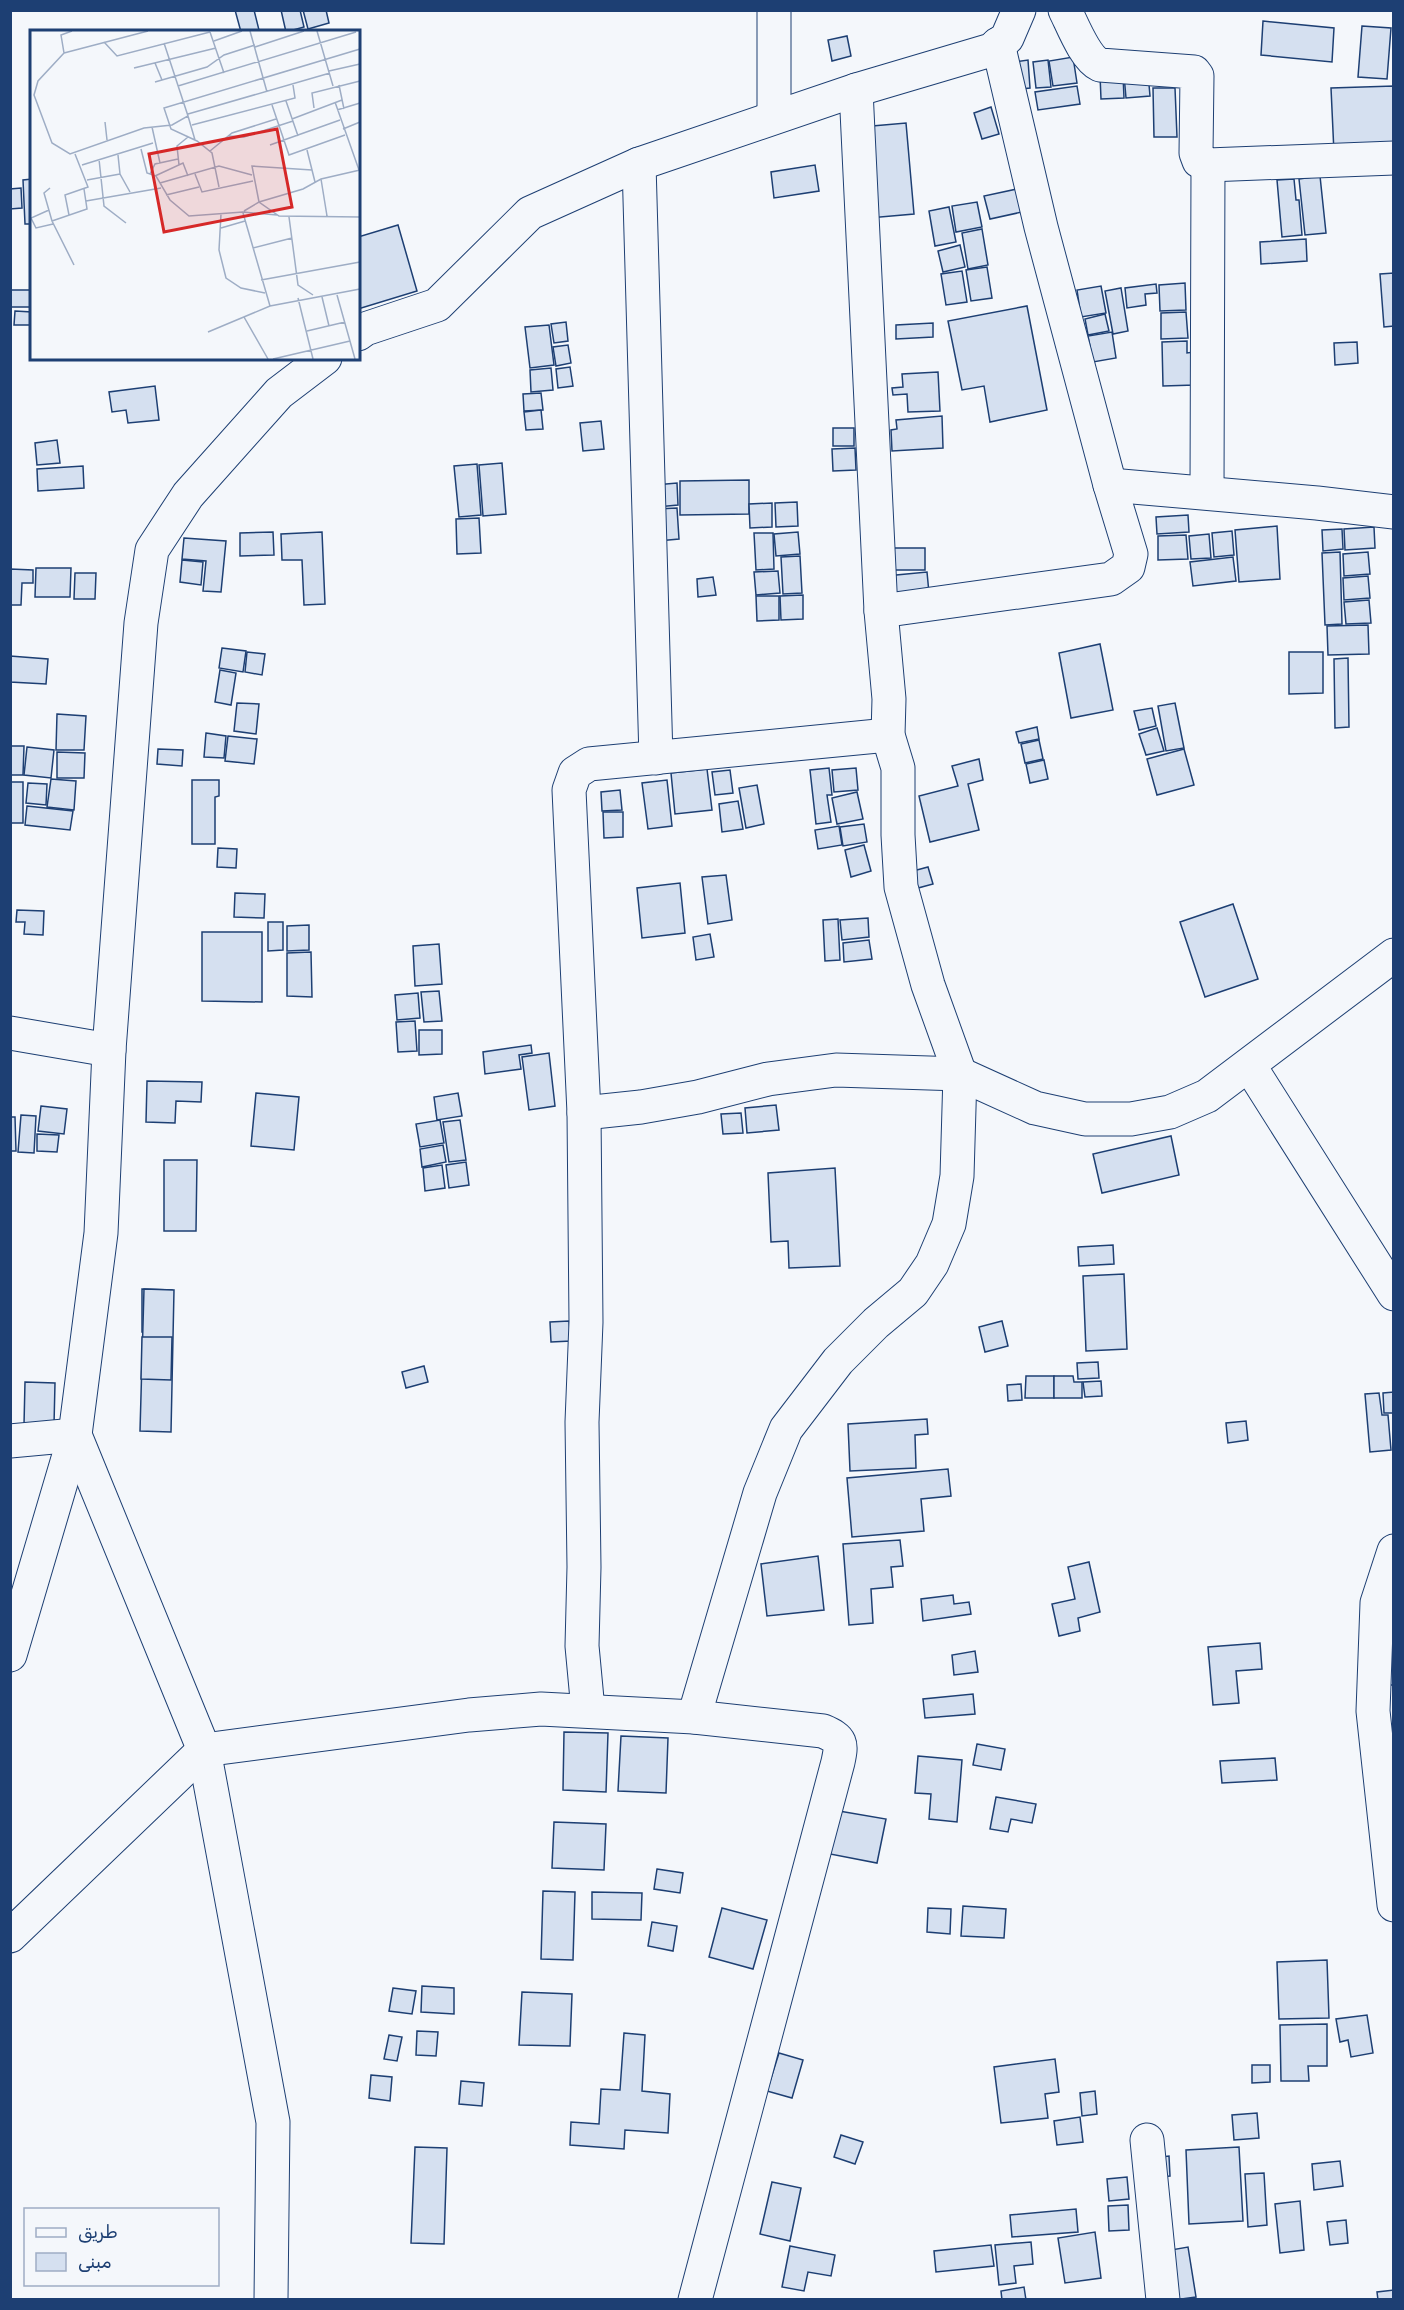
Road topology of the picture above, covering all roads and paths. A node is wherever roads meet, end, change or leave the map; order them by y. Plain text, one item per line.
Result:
1 (774, 10) edge
2 (1019, 10) edge
3 (1065, 10) edge
4 (998, 45) junction
5 (856, 90) junction
6 (774, 117) junction
7 (1394, 158) edge
8 (639, 164) junction
9 (1208, 165) junction
10 (360, 332) edge
11 (322, 360) edge
12 (1110, 485) junction
13 (1207, 492) junction
14 (1394, 512) edge
15 (881, 611) junction
16 (888, 735) junction
17 (656, 758) junction
18 (1394, 955) edge
19 (10, 1033) edge
20 (109, 1050) junction
21 (1249, 1065) junction
22 (960, 1074) junction
23 (584, 1113) junction
24 (1394, 1294) edge
25 (75, 1436) junction
26 (10, 1441) edge
27 (1394, 1551) edge
28 (10, 1655) edge
29 (588, 1710) junction
30 (694, 1717) junction
31 (204, 1750) junction
32 (1394, 1905) edge
33 (10, 1936) edge
34 (1147, 2140) dead end
35 (271, 2300) edge
36 (695, 2300) edge
37 (1163, 2300) edge

1 - 6 street
2 - 4 street
3 - 9 street
4 - 5 street
4 - 12 street
5 - 6 street
5 - 15 street
6 - 8 street
7 - 9 street
8 - 10 street
8 - 17 street
9 - 13 street
11 - 20 street
12 - 13 street
12 - 15 street
13 - 14 street
15 - 16 street
16 - 17 street
16 - 22 street
17 - 23 street
18 - 21 street
19 - 20 street
20 - 25 street
21 - 22 street
21 - 24 street
22 - 23 street
22 - 30 street
23 - 29 street
25 - 26 street
25 - 28 street
25 - 31 street
27 - 32 street
29 - 30 street
29 - 31 street
30 - 36 street
31 - 33 street
31 - 35 street
34 - 37 street

